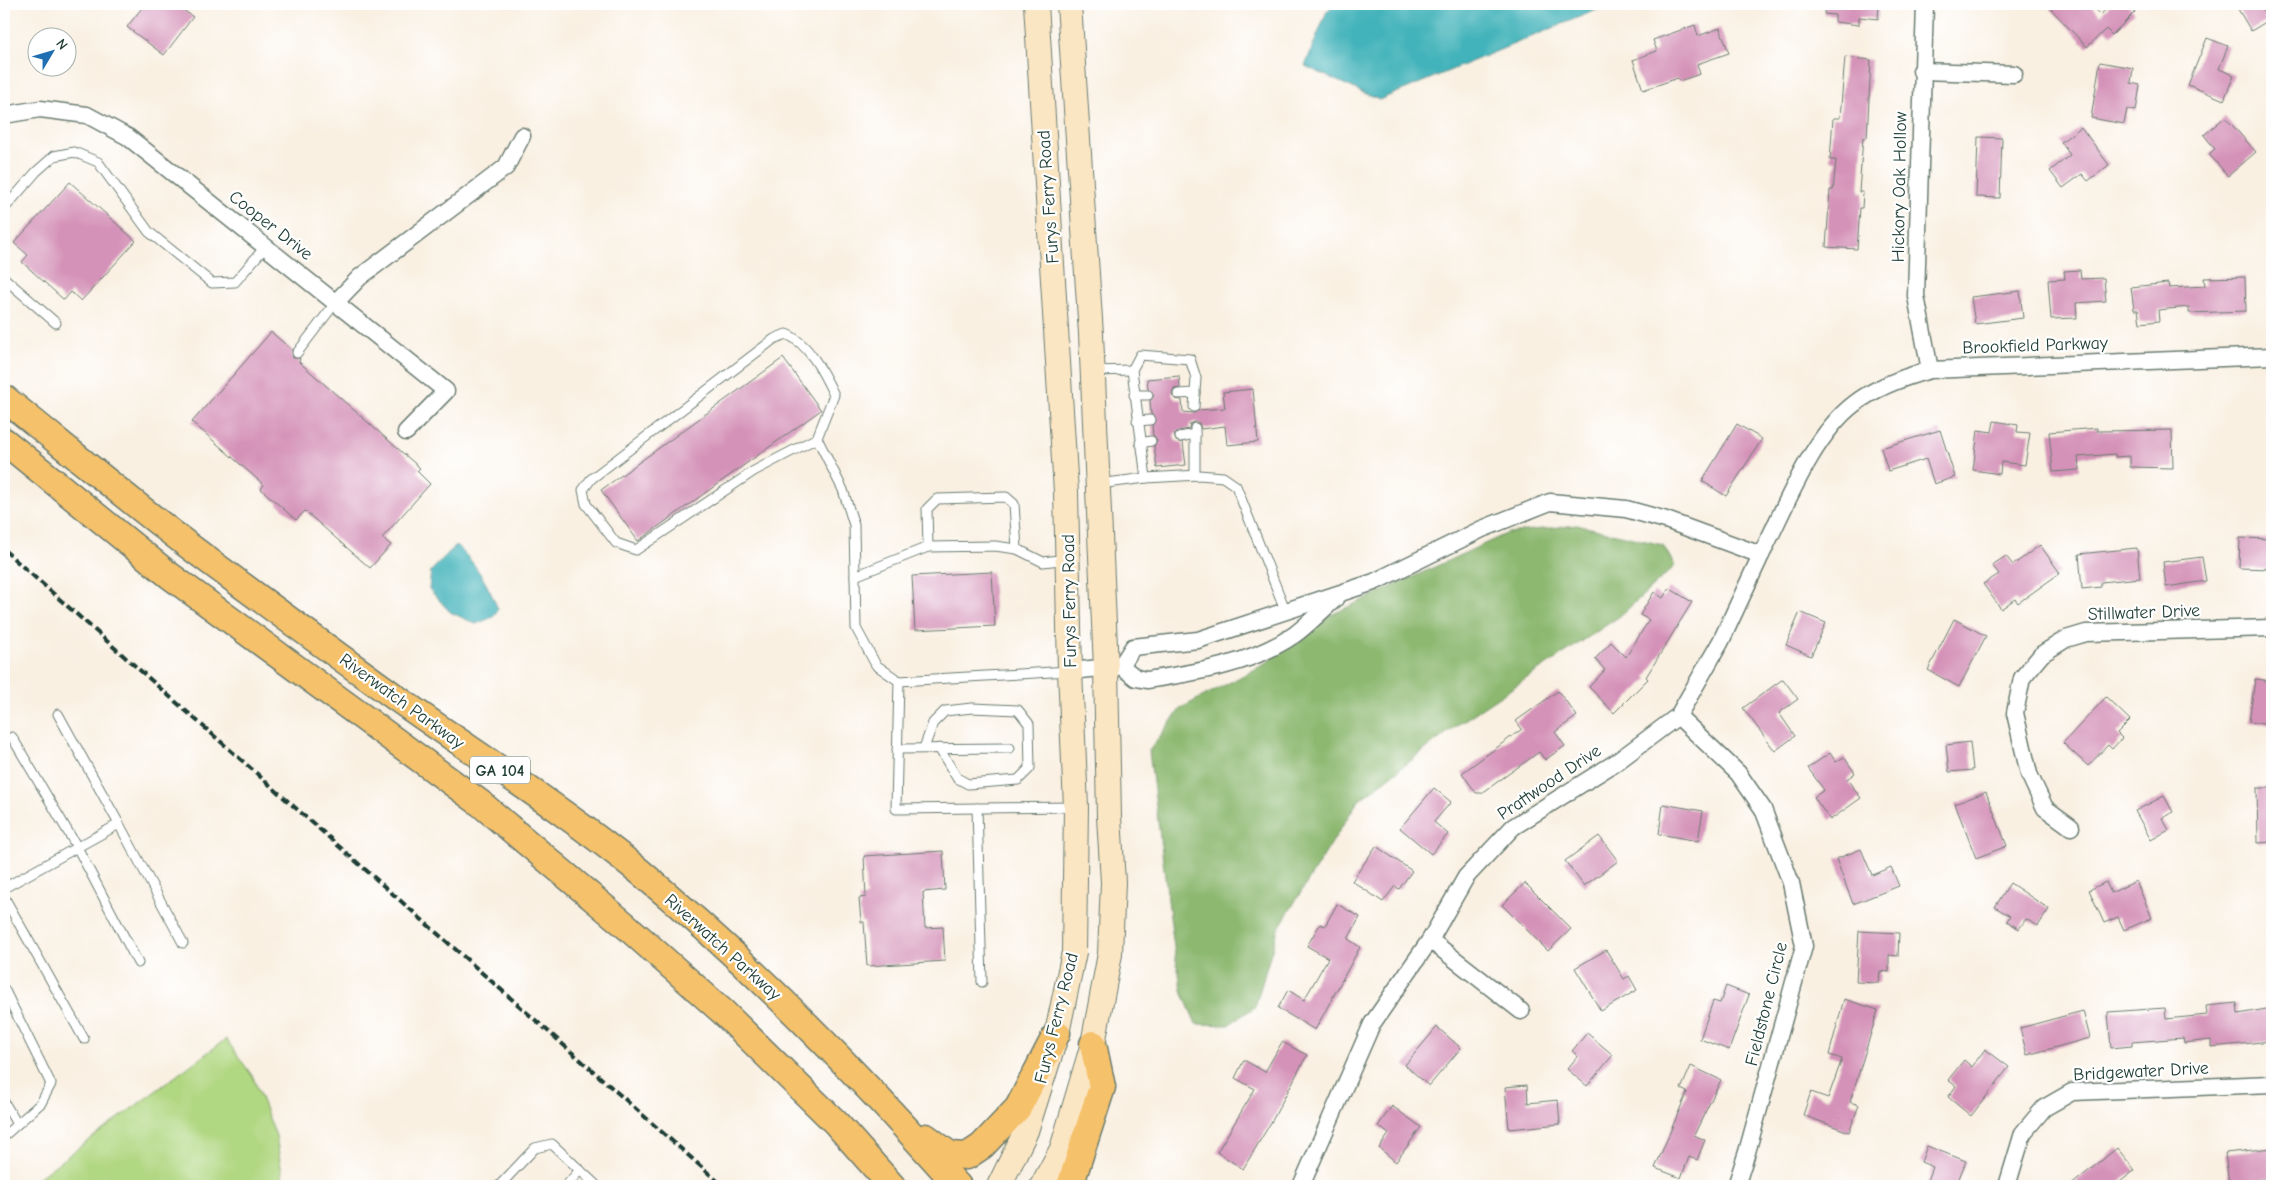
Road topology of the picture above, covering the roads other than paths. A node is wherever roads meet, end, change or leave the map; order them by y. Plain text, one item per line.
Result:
1 (1036, 4) edge
2 (1069, 4) edge
3 (1925, 4) edge
4 (1921, 72) junction
5 (2014, 74) dead end
6 (4, 116) edge
7 (522, 136) dead end
8 (4, 209) edge
9 (266, 246) junction
10 (4, 278) edge
11 (336, 302) junction
12 (56, 323) dead end
13 (297, 353) dead end
14 (2272, 356) edge
15 (1132, 370) junction
16 (1930, 370) junction
17 (1092, 371) junction
18 (1195, 393) junction
19 (1178, 394) dead end
20 (1134, 395) junction
21 (1148, 395) dead end
22 (4, 398) edge
23 (1194, 407) dead end
24 (1150, 420) dead end
25 (1138, 421) junction
26 (406, 432) dead end
27 (1180, 437) dead end
28 (817, 438) junction
29 (1822, 438) joint
30 (1151, 441) dead end
31 (4, 442) edge
32 (1140, 443) junction
33 (1195, 475) junction
34 (1146, 478) junction
35 (1097, 485) junction
36 (928, 547) junction
37 (1017, 549) junction
38 (1761, 555) junction
39 (1068, 559) junction
40 (855, 576) junction
41 (1342, 593) junction
42 (1286, 612) junction
43 (2272, 628) edge
44 (1114, 667) junction
45 (1070, 671) junction
46 (900, 681) junction
47 (58, 714) dead end
48 (1678, 716) junction
49 (12, 738) dead end
50 (924, 748) junction
51 (939, 748) junction
52 (1010, 748) dead end
53 (897, 749) junction
54 (1076, 807) junction
55 (977, 808) junction
56 (120, 824) junction
57 (2071, 827) dead end
58 (77, 847) junction
59 (4, 888) edge
60 (4, 897) edge
61 (1430, 940) junction
62 (183, 943) dead end
63 (138, 963) dead end
64 (982, 982) dead end
65 (4, 989) edge
66 (1521, 1011) dead end
67 (1057, 1033) junction
68 (84, 1039) dead end
69 (1093, 1044) junction
70 (2272, 1084) edge
71 (4, 1102) edge
72 (899, 1119) junction
73 (17, 1124) junction
74 (4, 1136) edge
75 (580, 1170) junction
76 (499, 1186) edge
77 (566, 1186) edge
78 (597, 1186) edge
79 (892, 1186) edge
80 (958, 1186) edge
81 (999, 1186) edge
82 (1042, 1186) edge
83 (1070, 1186) edge
84 (1300, 1186) edge
85 (1736, 1186) edge
86 (2007, 1186) edge

1 - 39 main road, Furys Ferry Road
2 - 17 main road, Furys Ferry Road
3 - 4 street, Hickory Oak Hollow
4 - 5 street
4 - 16 street, Hickory Oak Hollow
6 - 9 street, Cooper Drive
7 - 11 street
8 - 9 lane
9 - 11 street, Cooper Drive
10 - 12 lane
11 - 13 lane
11 - 26 street, Cooper Drive
14 - 16 street, Brookfield Parkway
15 - 17 lane
15 - 18 lane
15 - 20 lane
16 - 29 street, Brookfield Parkway
17 - 35 main road, Furys Ferry Road
18 - 19 lane
18 - 23 lane
20 - 21 lane
20 - 25 lane
22 - 72 main road, Riverwatch Parkway / GA 104
24 - 25 lane
25 - 32 lane
27 - 33 lane
28 - 28 lane
28 - 40 lane
29 - 38 street, Prattwood Drive
30 - 32 lane
31 - 79 main road, Riverwatch Parkway / GA 104
32 - 34 lane
33 - 34 lane
33 - 42 lane
34 - 35 lane
35 - 44 main road, Furys Ferry Road
36 - 37 lane
36 - 37 lane
36 - 40 lane
37 - 39 lane
38 - 41 street
38 - 48 street, Prattwood Drive
39 - 45 main road, Furys Ferry Road
40 - 46 lane
41 - 42 street
41 - 44 street
42 - 44 street
43 - 57 street, Stillwater Drive
44 - 45 street
44 - 69 main road, Furys Ferry Road
45 - 46 lane
45 - 54 main road, Furys Ferry Road
46 - 53 lane
47 - 56 lane
48 - 61 street, Prattwood Drive
48 - 85 street, Fieldstone Circle
49 - 58 lane
50 - 51 lane
50 - 51 lane
50 - 53 lane
51 - 52 lane
53 - 55 lane
54 - 55 lane
54 - 67 main road, Furys Ferry Road
55 - 64 lane
56 - 58 lane
56 - 62 lane
58 - 59 lane
58 - 63 lane
60 - 68 lane
61 - 66 street
61 - 84 street, Prattwood Drive
65 - 73 lane
67 - 72 main road
67 - 81 main road, Furys Ferry Road
69 - 82 main road, Furys Ferry Road
69 - 83 main road
70 - 86 street, Bridgewater Drive
71 - 73 lane
72 - 80 main road, Riverwatch Parkway / GA 104
73 - 74 lane
75 - 76 lane
75 - 77 lane
75 - 78 lane

